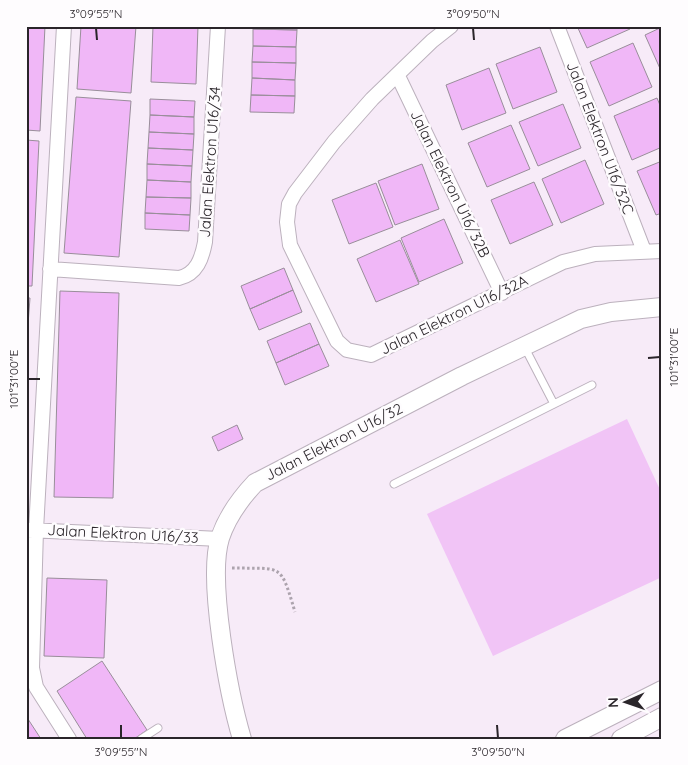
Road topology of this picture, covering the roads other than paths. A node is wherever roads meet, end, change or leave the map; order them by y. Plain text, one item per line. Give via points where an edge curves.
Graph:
1 (64, 26) edge
2 (218, 26) edge
3 (451, 26) edge
4 (557, 26) edge
5 (398, 76) junction
6 (644, 251) junction
7 (662, 251) edge
8 (50, 269) junction
9 (502, 293) junction
10 (662, 307) edge
11 (524, 346) junction
12 (592, 386) dead end
13 (554, 404) junction
14 (394, 484) dead end
15 (31, 530) edge
16 (220, 539) junction
17 (662, 690) edge
18 (662, 718) edge
19 (158, 728) dead end
20 (69, 739) edge
21 (140, 739) edge
22 (242, 739) edge
23 (565, 739) edge
24 (621, 739) edge

1 - 8 street
2 - 8 street, Jalan Elektron U16/34 via 205,242 198,265 191,273 179,278
3 - 5 street, Jalan Elektron U16/32A
4 - 6 street, Jalan Elektron U16/32C
5 - 9 street, Jalan Elektron U16/32B
5 - 9 street, Jalan Elektron U16/32A via 334,142 296,193 289,204 290,245 337,341 346,350 359,355 371,355
6 - 7 street, Jalan Elektron U16/32A
6 - 9 street, Jalan Elektron U16/32A via 595,254 563,262
8 - 15 street
10 - 11 street, Jalan Elektron U16/32 via 610,312 581,319
11 - 13 lane
11 - 16 street, Jalan Elektron U16/32 via 255,483 239,501
12 - 13 lane
13 - 14 lane
15 - 16 street, Jalan Elektron U16/33
15 - 20 street via 33,677
16 - 22 street, Jalan Elektron U16/32 via 216,567 221,628
17 - 23 street
18 - 24 street
19 - 21 lane

